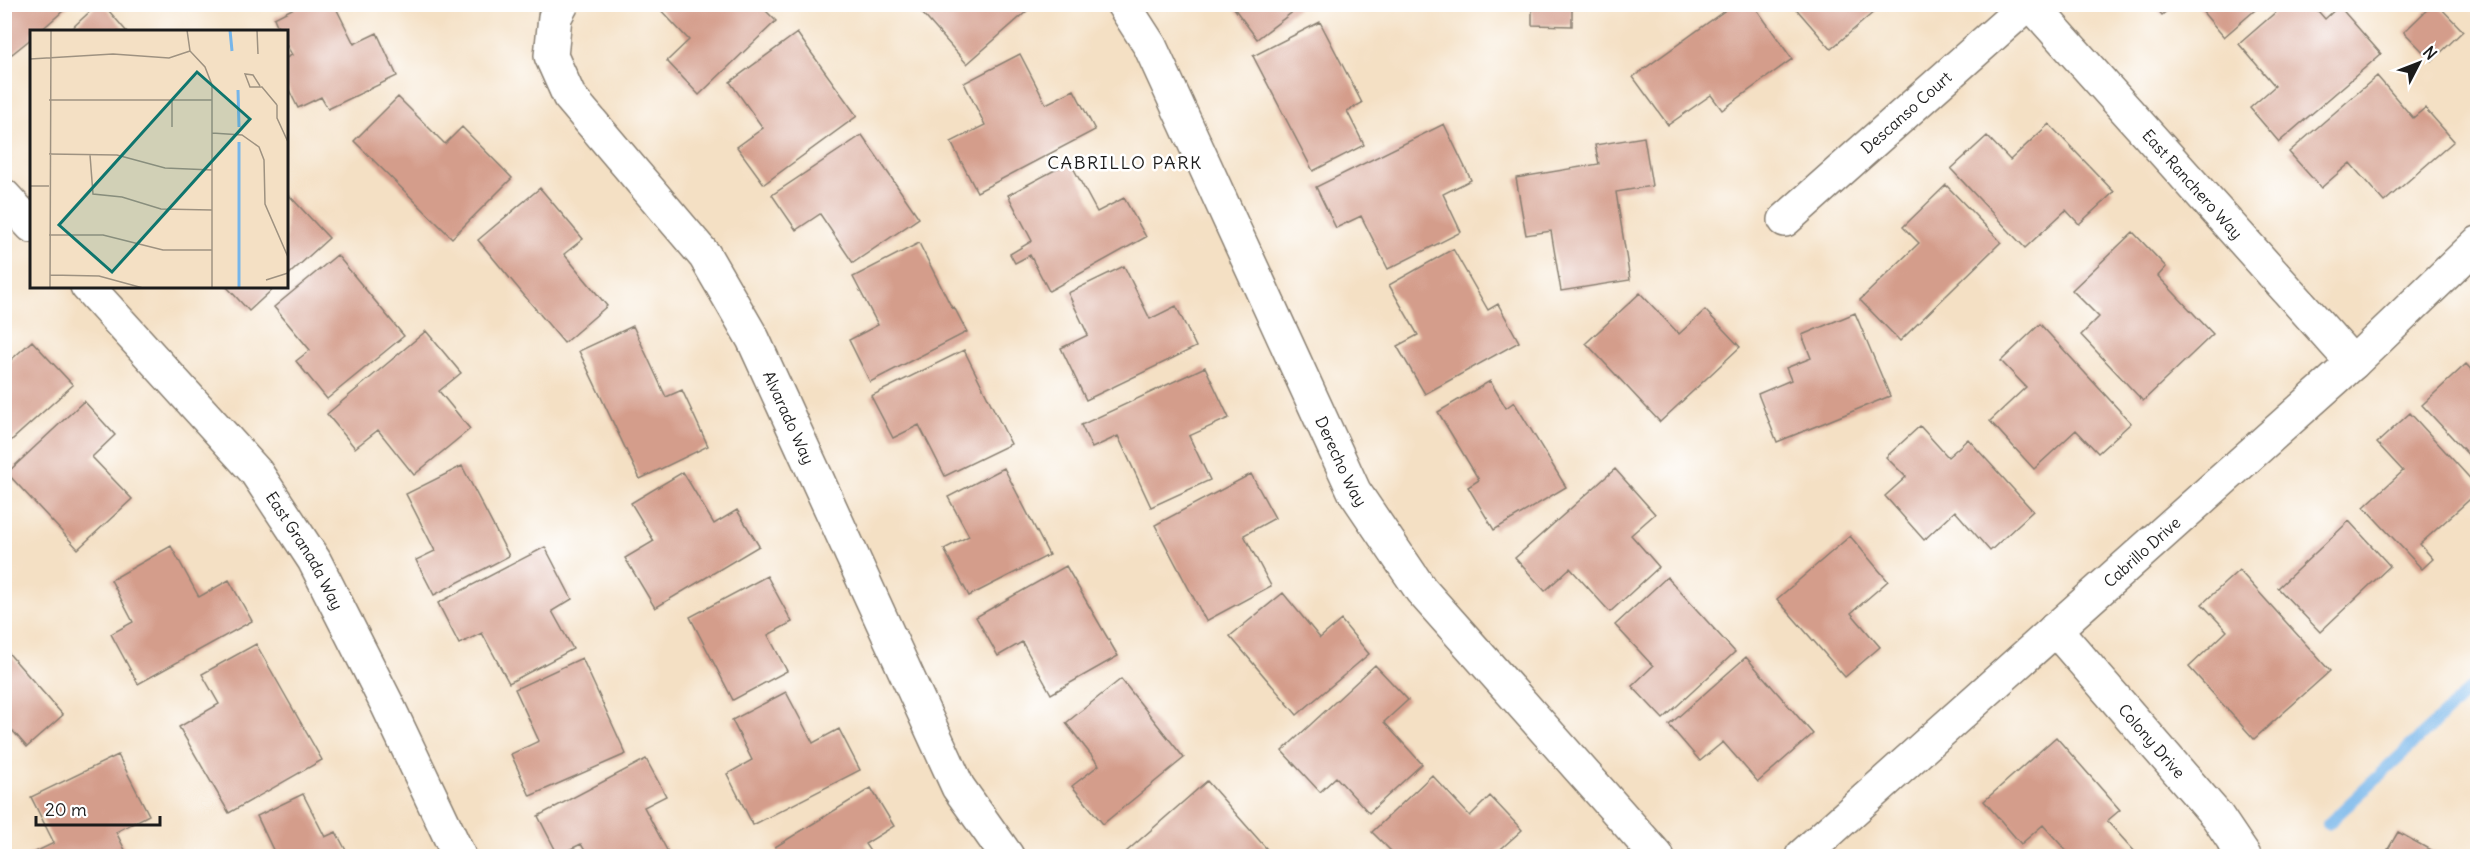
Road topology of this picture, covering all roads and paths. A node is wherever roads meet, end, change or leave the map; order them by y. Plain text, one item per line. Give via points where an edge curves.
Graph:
1 (562, 4) edge
2 (1123, 4) edge
3 (2029, 4) edge
4 (4, 196) edge
5 (1785, 219) dead end
6 (30, 224) edge
7 (2478, 243) edge
8 (89, 288) edge
9 (2353, 363) junction
10 (2055, 629) junction
11 (459, 856) edge
12 (1007, 856) edge
13 (1657, 856) edge
14 (1802, 856) edge
15 (2244, 856) edge

1 - 12 street, Alvarado Way via 555,17 551,56 569,96 705,256 753,339 958,787
2 - 13 street, Derecho Way via 1150,46 1353,491 1421,590
3 - 5 street, Descanso Court
3 - 9 street, East Ranchero Way
4 - 6 street
7 - 9 street, Cabrillo Drive
8 - 11 street, East Granada Way via 256,472 314,560
9 - 10 street, Cabrillo Drive
10 - 14 street, Cabrillo Drive
10 - 15 street, Colony Drive via 2217,816

